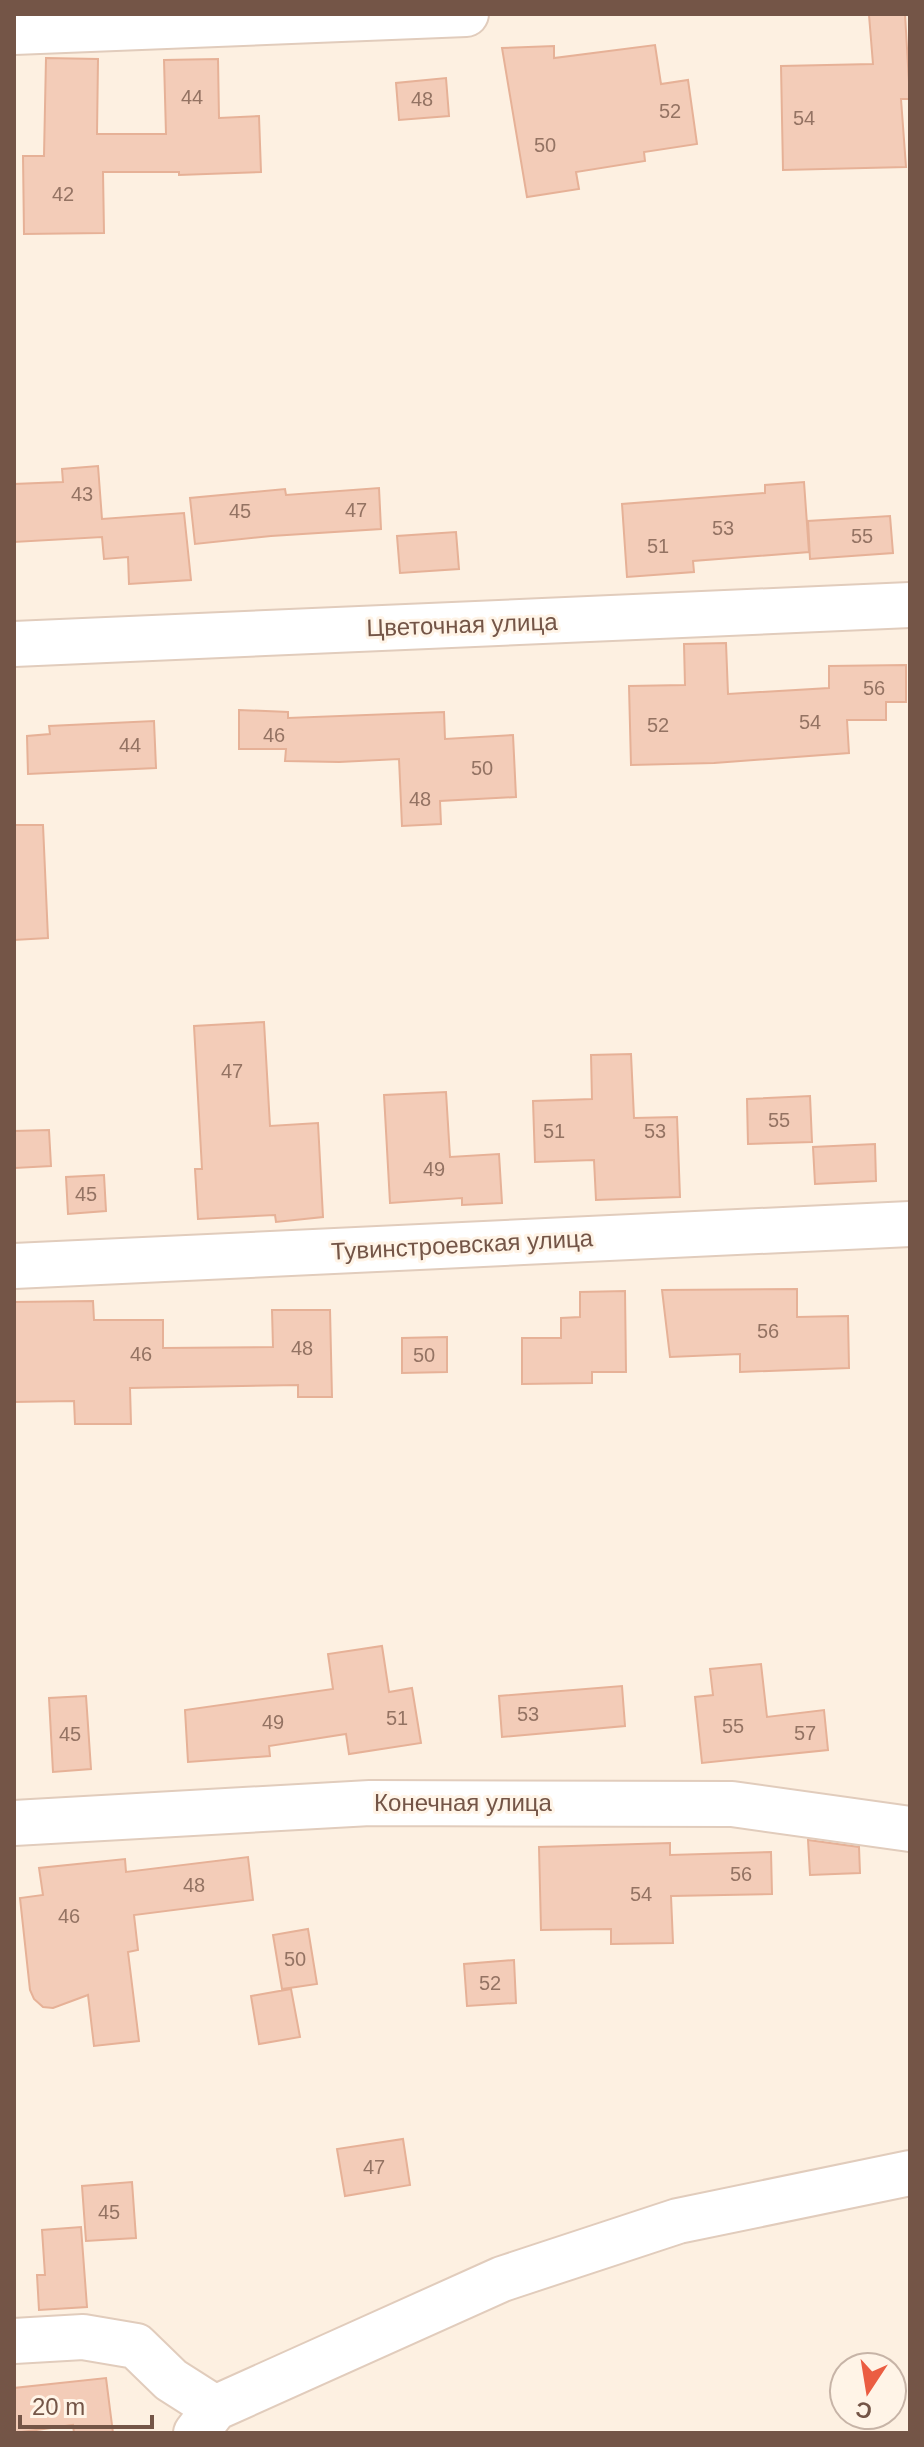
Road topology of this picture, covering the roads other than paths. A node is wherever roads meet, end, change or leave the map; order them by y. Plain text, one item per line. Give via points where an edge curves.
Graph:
1 (466, 14) edge
2 (14, 32) edge
3 (910, 605) edge
4 (14, 644) edge
5 (910, 1224) edge
6 (14, 1266) edge
7 (14, 1823) edge
8 (910, 1829) edge
9 (910, 2173) edge
10 (14, 2341) edge
11 (206, 2420) edge

1 - 2 street
3 - 4 street, Цветочная улица
5 - 6 street, Тувинстроевская улица
7 - 8 street, Конечная улица via 370,1803 732,1804
9 - 11 street via 678,2221 502,2279
10 - 11 street via 83,2337 136,2346

